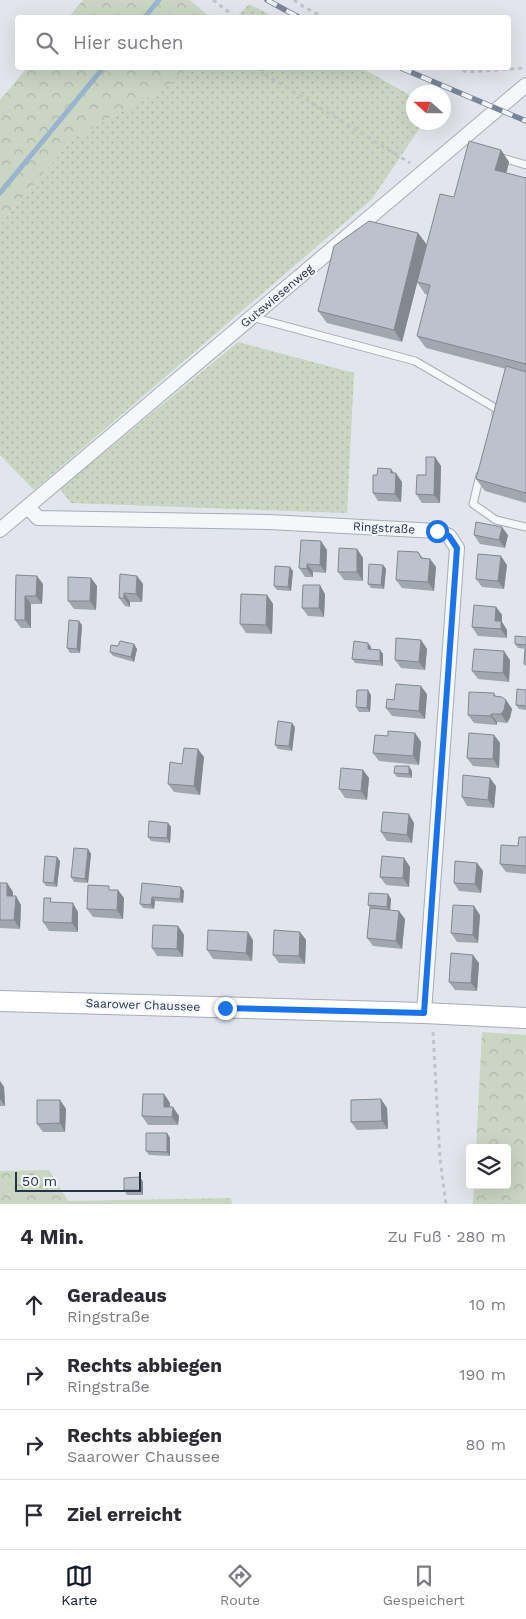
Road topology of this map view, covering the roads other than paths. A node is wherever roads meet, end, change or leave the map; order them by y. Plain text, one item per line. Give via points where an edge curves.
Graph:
1 (526, 85) edge
2 (492, 155) edge
3 (526, 165) edge
4 (252, 317) junction
5 (495, 419) edge
6 (483, 466) edge
7 (28, 507) junction
8 (526, 527) edge
9 (0, 530) edge
10 (0, 1001) edge
11 (428, 1013) junction
12 (526, 1018) edge

1 - 4 street, Gutswiesenweg via 460,146 424,171
2 - 3 lane
4 - 5 lane via 415,361 497,409
4 - 7 street, Gutswiesenweg
6 - 8 lane via 473,504 496,520
7 - 9 street
7 - 11 street, Ringstraße via 38,518 270,522 437,531 449,536 457,548
10 - 11 main road, Saarower Chaussee
11 - 12 main road, Saarower Chaussee

